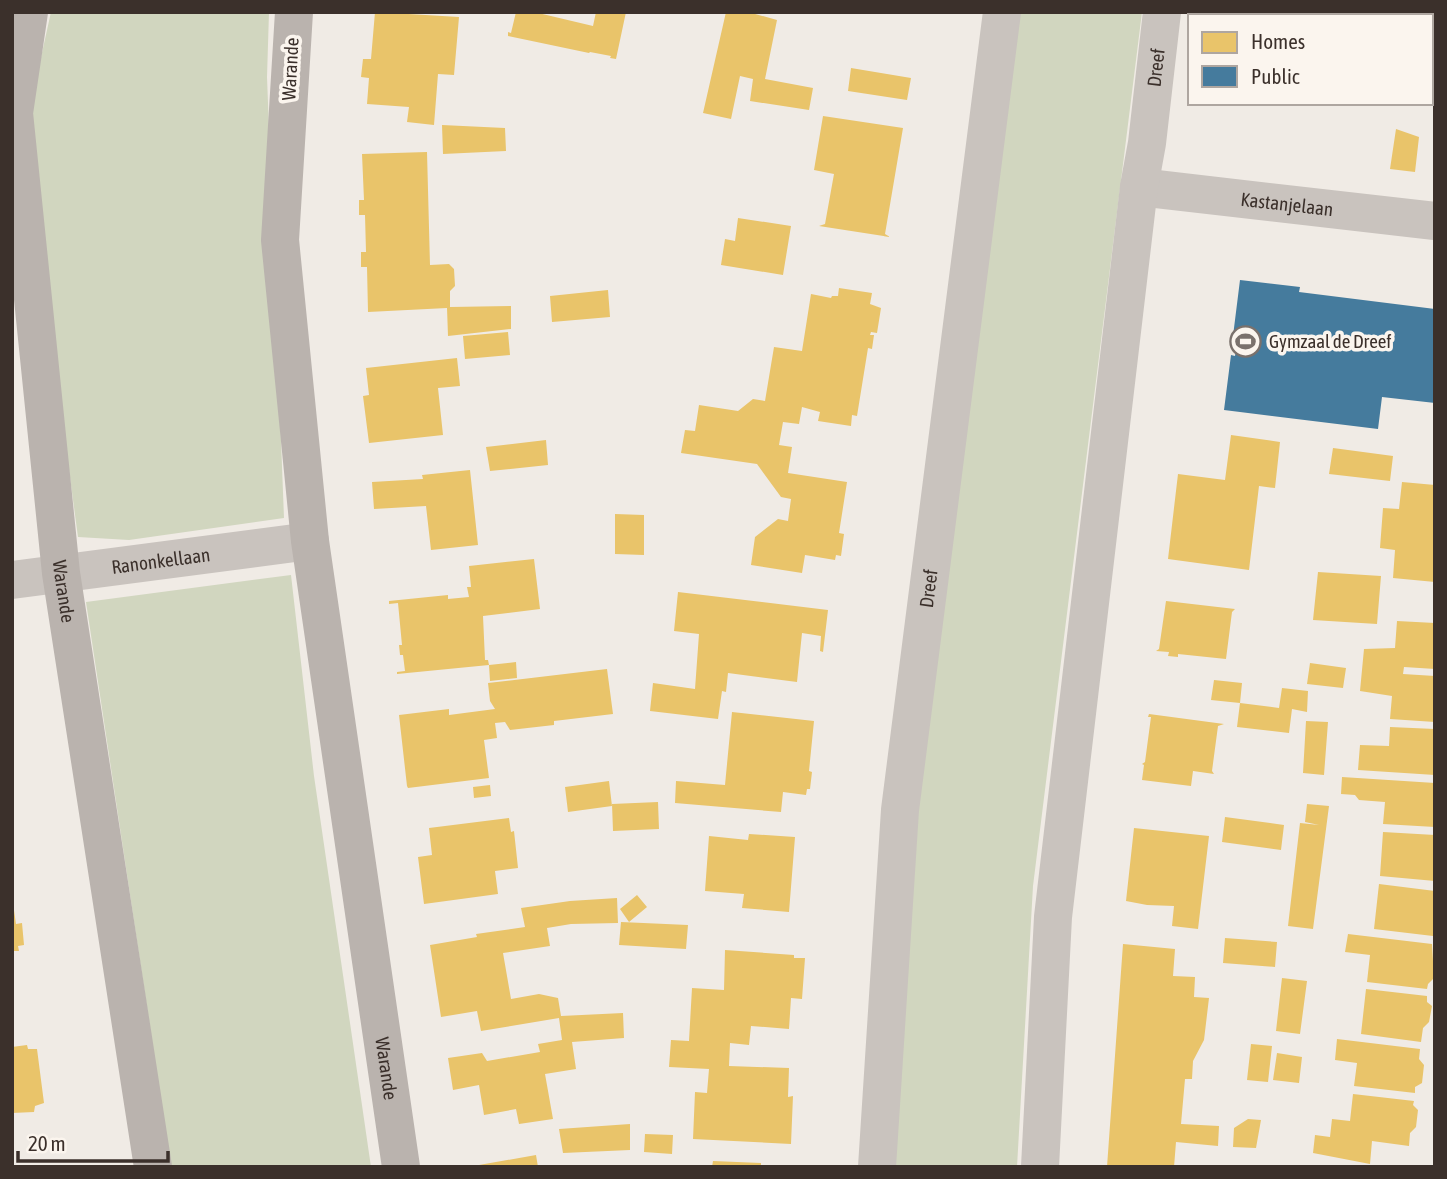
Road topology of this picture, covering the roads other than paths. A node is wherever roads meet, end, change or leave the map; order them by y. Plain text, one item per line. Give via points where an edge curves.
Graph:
1 (29, 12) edge
2 (294, 12) edge
3 (1002, 12) edge
4 (1162, 12) edge
5 (13, 113) edge
6 (1139, 187) junction
7 (1435, 221) edge
8 (310, 541) junction
9 (61, 573) junction
10 (12, 580) edge
11 (153, 1167) edge
12 (401, 1167) edge
13 (877, 1167) edge
14 (1040, 1167) edge

1 - 5 main road, Warande
2 - 8 main road, Warande via 280,240
3 - 13 street, Dreef via 901,810
4 - 6 street, Dreef
5 - 9 main road, Warande
6 - 7 street, Kastanjelaan
6 - 14 street, Dreef via 1054,917
8 - 9 street, Ranonkellaan
8 - 12 main road, Warande
9 - 10 street, Ranonkellaan
9 - 11 main road, Warande

